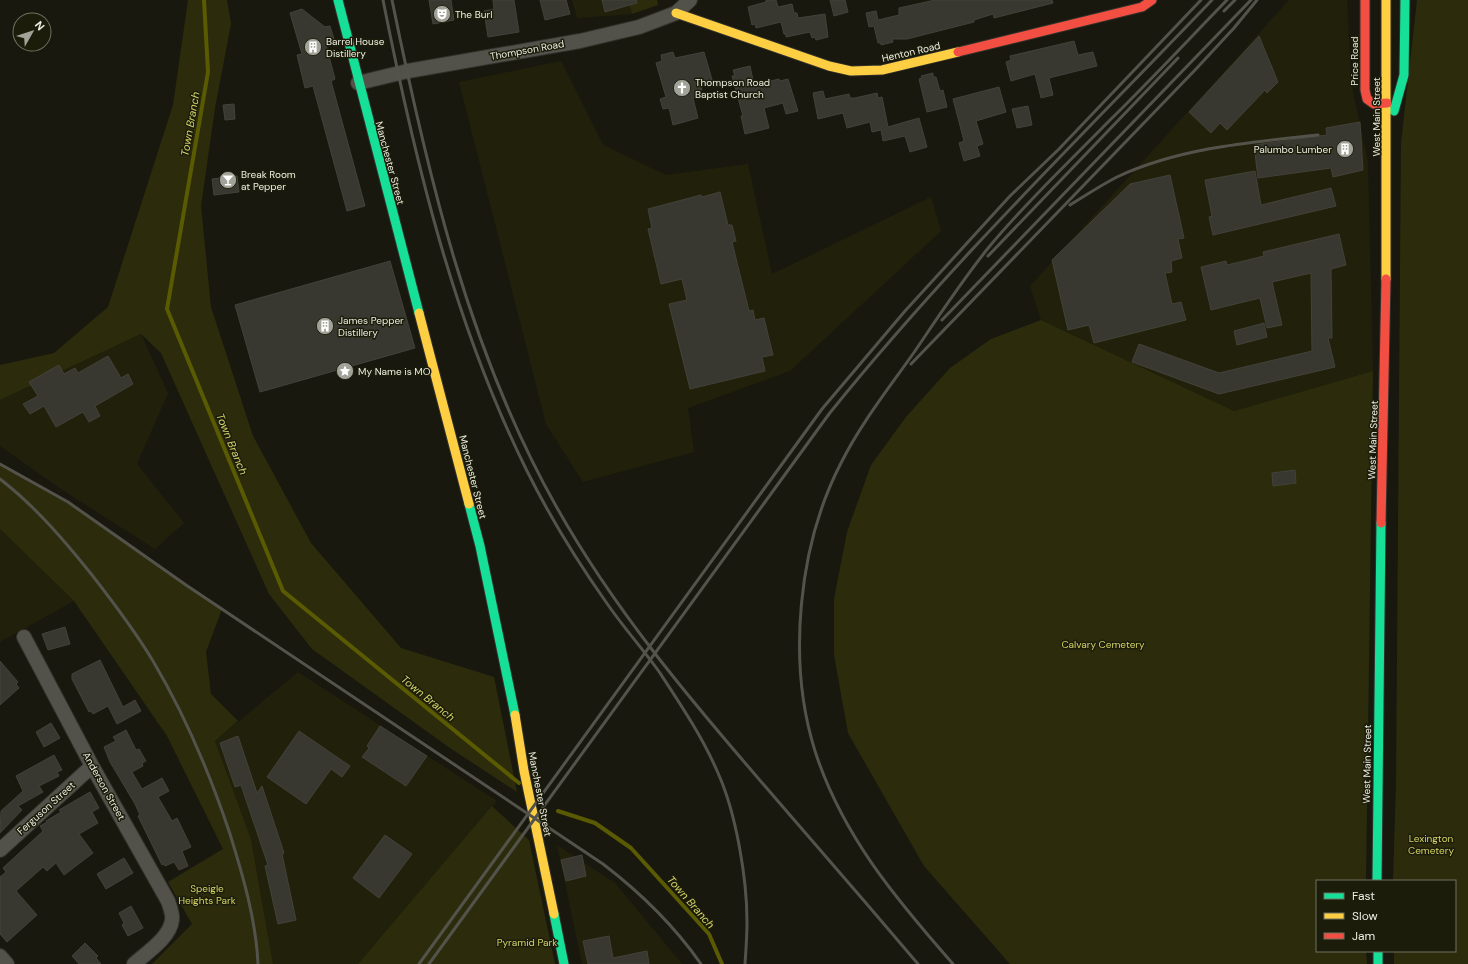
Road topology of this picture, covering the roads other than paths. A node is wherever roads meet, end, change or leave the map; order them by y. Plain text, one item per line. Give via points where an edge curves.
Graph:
1 (338, 0) edge
2 (690, 0) edge
3 (1152, 0) edge
4 (1365, 0) edge
5 (1386, 0) edge
6 (1405, 0) edge
7 (676, 13) junction
8 (358, 83) junction
9 (1387, 103) junction
10 (1387, 148) junction
11 (24, 637) dead end
12 (92, 766) junction
13 (0, 850) edge
14 (1377, 880) edge
15 (1378, 952) edge
16 (0, 956) edge
17 (7, 964) edge
18 (134, 964) edge
19 (564, 964) edge
20 (1378, 964) edge

1 - 8 main road, Manchester Street
2 - 7 street, Thompson Road
3 - 7 main road, Henton Road via 1142,7 905,65 882,70 851,72
4 - 9 main road, Price Road via 1365,90 1367,99 1374,104
5 - 9 main road, West Main Street
6 - 10 main road via 1404,75
7 - 8 street, Thompson Road via 639,27 586,39 408,71
8 - 19 main road, Manchester Street via 480,546 513,700 524,771
9 - 10 main road, West Main Street
10 - 14 main road, West Main Street
11 - 12 street, Anderson Street
12 - 13 street, Ferguson Street
12 - 18 street, Anderson Street via 168,901 172,918 165,935
15 - 20 main road
16 - 17 street

